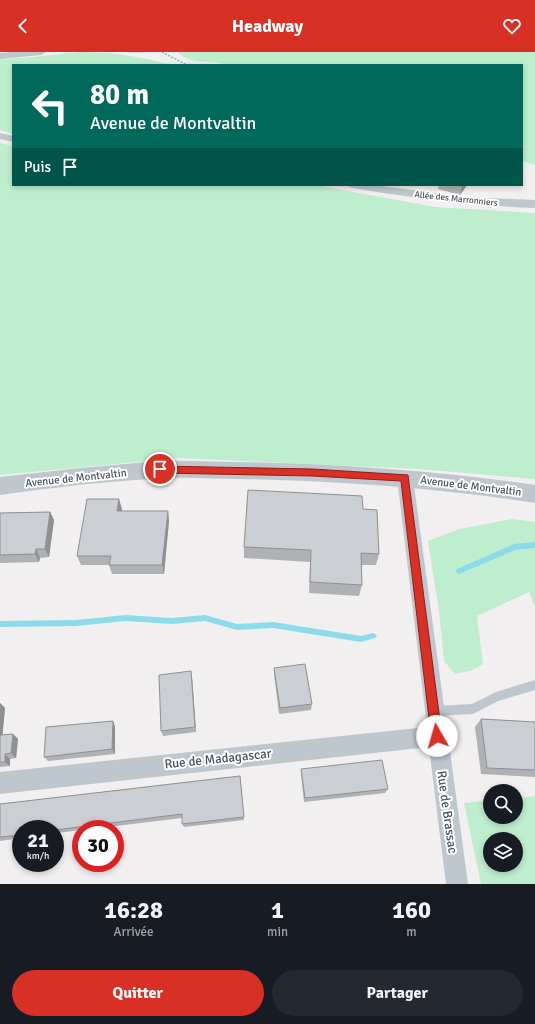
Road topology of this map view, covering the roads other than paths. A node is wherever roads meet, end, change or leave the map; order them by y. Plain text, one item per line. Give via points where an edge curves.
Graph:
1 (41, 52) edge
2 (0, 56) edge
3 (0, 136) edge
4 (12, 139) edge
5 (359, 186) edge
6 (535, 204) edge
7 (405, 478) junction
8 (0, 486) edge
9 (535, 494) edge
10 (535, 685) edge
11 (434, 711) junction
12 (437, 736) junction
13 (0, 783) edge
14 (457, 884) edge

1 - 2 street
3 - 4 street
5 - 6 street, Allée des Marronniers via 448,200
7 - 8 street, Avenue de Montvaltin via 312,472 160,469
7 - 9 street, Avenue de Montvaltin
7 - 11 street, Rue de Brassac
10 - 11 lane via 473,709
11 - 12 street, Rue de Brassac
12 - 13 street, Rue de Madagascar
12 - 14 street, Rue de Brassac

